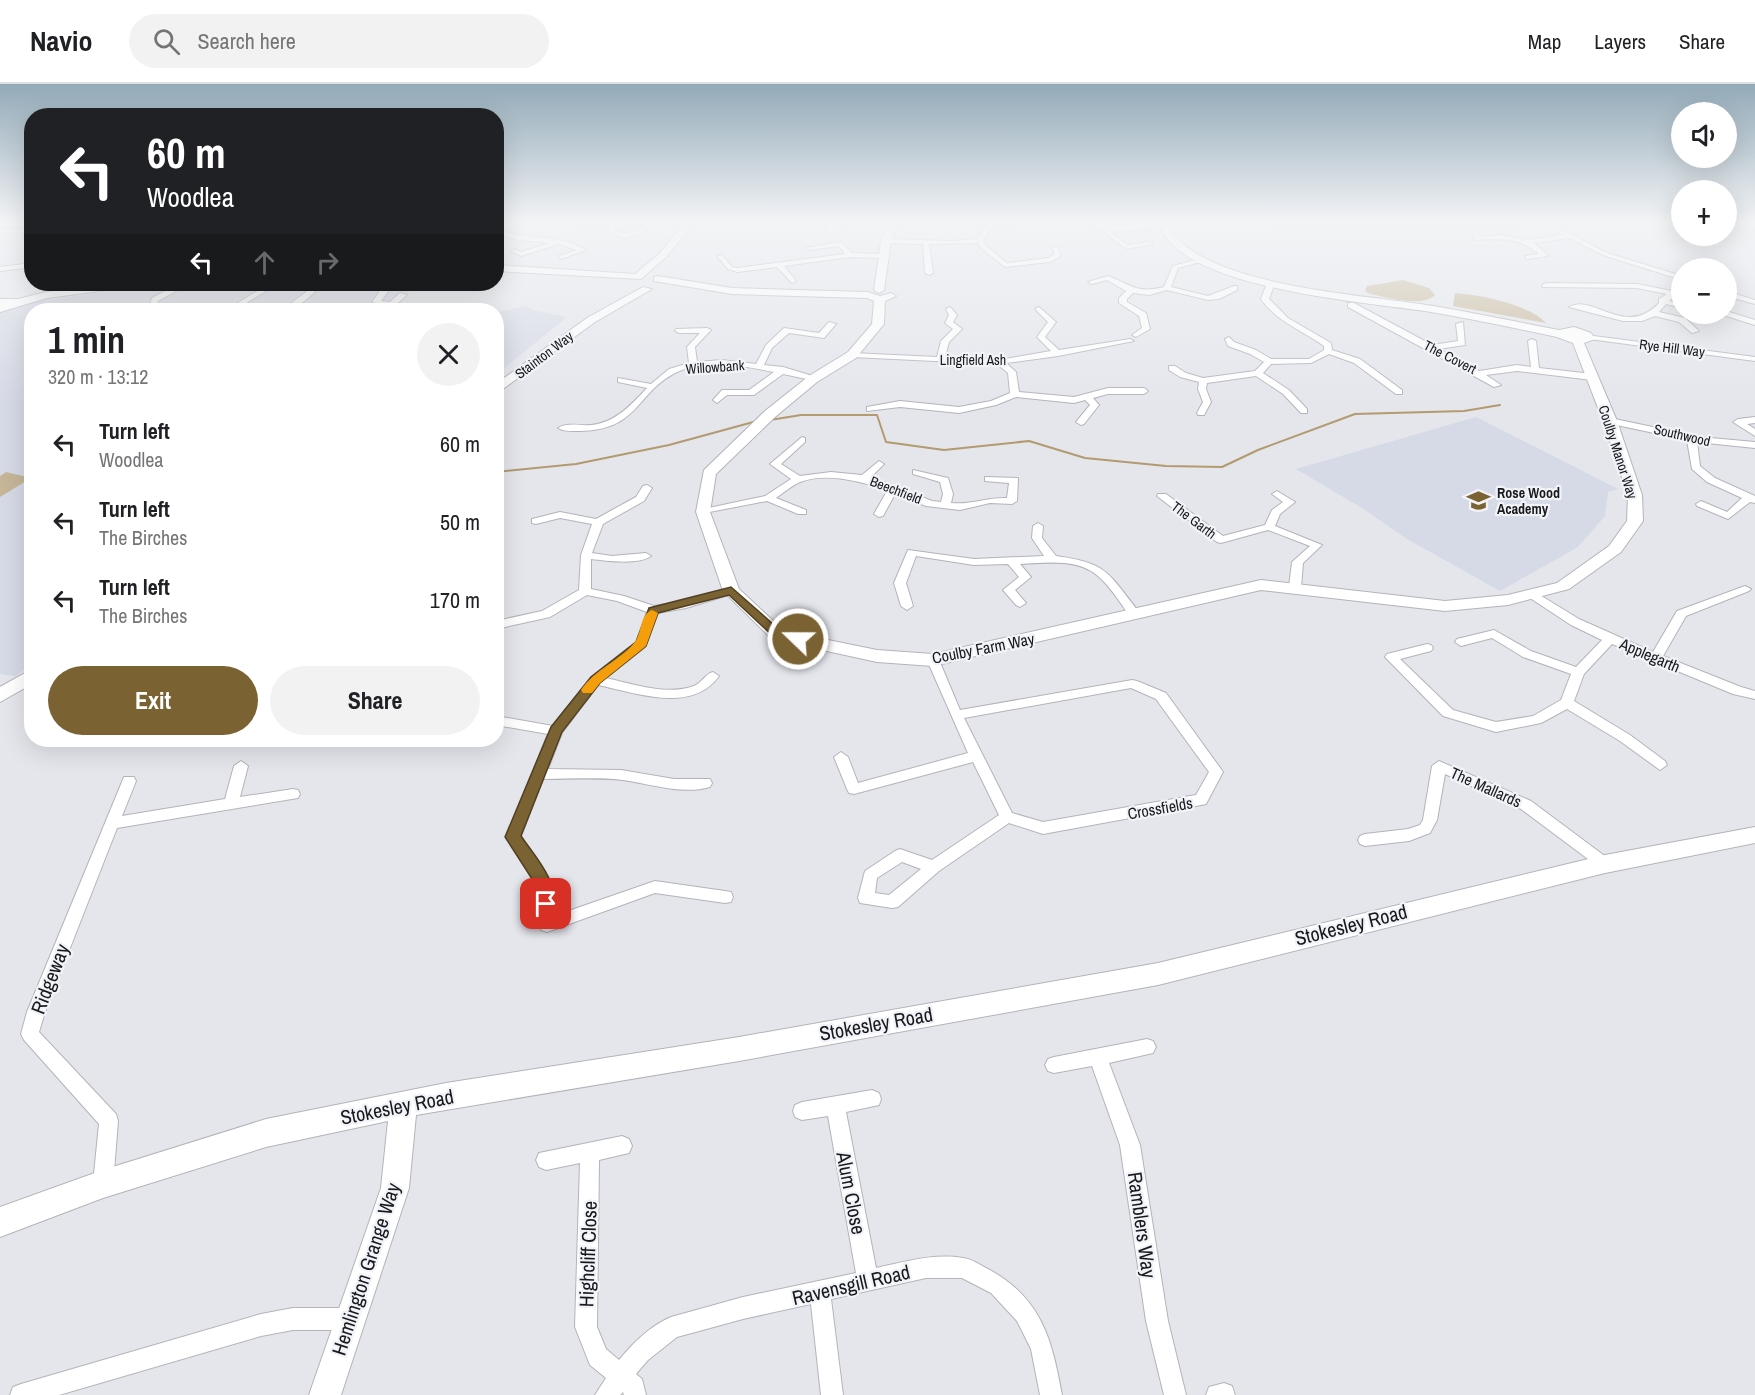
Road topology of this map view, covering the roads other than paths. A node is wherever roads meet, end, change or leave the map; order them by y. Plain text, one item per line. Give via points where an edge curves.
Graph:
1 (581, 283) edge
2 (623, 283) edge
3 (659, 283) edge
4 (678, 283) edge
5 (878, 283) edge
6 (1117, 283) edge
7 (1169, 283) edge
8 (1265, 283) edge
9 (1270, 285) junction
10 (1546, 285) dead end
11 (1167, 288) junction
12 (1234, 288) dead end
13 (618, 289) junction
14 (649, 289) junction
15 (706, 289) junction
16 (66, 291) edge
17 (77, 291) edge
18 (172, 291) dead end
19 (261, 291) edge
20 (312, 291) edge
21 (384, 291) edge
22 (1131, 291) junction
23 (1671, 293) edge
24 (1671, 294) edge
25 (403, 295) dead end
26 (876, 295) junction
27 (1737, 296) edge
28 (1662, 301) junction
29 (10, 302) edge
30 (1755, 302) edge
31 (153, 303) edge
32 (242, 303) edge
33 (295, 303) edge
34 (378, 303) edge
35 (394, 303) edge
36 (1671, 303) edge
37 (1351, 305) dead end
38 (1574, 308) dead end
39 (0, 309) edge
40 (950, 309) dead end
41 (1039, 309) dead end
42 (1654, 313) junction
43 (1737, 317) edge
44 (591, 320) junction
45 (1755, 323) edge
46 (832, 324) dead end
47 (1460, 324) dead end
48 (679, 331) dead end
49 (1695, 331) dead end
50 (1229, 339) dead end
51 (1583, 339) junction
52 (1532, 341) dead end
53 (1431, 348) junction
54 (1328, 351) junction
55 (1058, 354) junction
56 (852, 356) junction
57 (1755, 359) edge
58 (940, 360) junction
59 (999, 362) junction
60 (1269, 362) junction
61 (760, 365) junction
62 (693, 366) junction
63 (1172, 368) dead end
64 (1535, 369) junction
65 (783, 370) junction
66 (1258, 373) junction
67 (1478, 374) junction
68 (1592, 377) junction
69 (813, 379) junction
70 (621, 380) dead end
71 (1203, 381) junction
72 (504, 384) edge
73 (1497, 385) dead end
74 (653, 387) junction
75 (1144, 391) dead end
76 (1399, 392) dead end
77 (1015, 394) junction
78 (1087, 396) junction
79 (717, 400) dead end
80 (870, 409) dead end
81 (1304, 411) dead end
82 (1201, 413) dead end
83 (1755, 420) edge
84 (1610, 421) junction
85 (1082, 422) dead end
86 (563, 428) dead end
87 (1755, 433) edge
88 (1692, 439) junction
89 (802, 440) dead end
90 (1755, 445) edge
91 (879, 464) dead end
92 (916, 472) dead end
93 (864, 478) junction
94 (989, 478) dead end
95 (798, 479) junction
96 (646, 488) dead end
97 (893, 489) junction
98 (1276, 494) dead end
99 (1162, 496) dead end
100 (768, 498) junction
101 (1752, 498) edge
102 (1701, 504) dead end
103 (946, 506) junction
104 (703, 512) junction
105 (802, 512) dead end
106 (879, 514) dead end
107 (536, 521) dead end
108 (598, 522) junction
109 (1038, 526) dead end
110 (1269, 527) junction
111 (586, 555) junction
112 (646, 556) dead end
113 (1052, 559) junction
114 (1010, 560) junction
115 (1296, 587) junction
116 (1745, 589) dead end
117 (585, 591) junction
118 (731, 591) junction
119 (1531, 594) junction
120 (1020, 603) dead end
121 (907, 606) dead end
122 (653, 610) junction
123 (1135, 615) junction
124 (504, 623) edge
125 (1610, 639) junction
126 (1461, 642) dead end
127 (1427, 648) dead end
128 (1656, 658) junction
129 (933, 660) junction
130 (1578, 672) junction
131 (713, 676) dead end
132 (24, 680) edge
133 (595, 680) junction
134 (0, 696) edge
135 (1755, 696) edge
136 (1567, 703) junction
137 (956, 715) junction
138 (504, 721) edge
139 (556, 731) junction
140 (976, 756) junction
141 (841, 757) dead end
142 (1660, 765) dead end
143 (241, 766) dead end
144 (538, 774) junction
145 (129, 781) dead end
146 (705, 783) dead end
147 (293, 794) dead end
148 (231, 804) junction
149 (1007, 816) junction
150 (112, 823) junction
151 (1755, 835) edge
152 (1365, 840) dead end
153 (1605, 864) junction
154 (934, 867) dead end
155 (725, 897) dead end
156 (1147, 1047) dead end
157 (1098, 1058) junction
158 (1054, 1065) dead end
159 (872, 1099) dead end
160 (403, 1105) junction
161 (835, 1105) junction
162 (802, 1111) dead end
163 (622, 1146) dead end
164 (590, 1152) junction
165 (546, 1160) dead end
166 (103, 1184) junction
167 (0, 1222) edge
168 (868, 1281) junction
169 (820, 1293) junction
170 (351, 1319) junction
171 (620, 1376) junction
172 (21, 1395) edge
173 (325, 1395) edge
174 (606, 1395) edge
175 (635, 1395) edge
176 (832, 1395) edge
177 (1051, 1395) edge
178 (1175, 1395) edge

1 - 13 street
2 - 13 street, Stainton Way
3 - 14 street
4 - 15 street
5 - 26 street
6 - 22 street
7 - 11 street
8 - 9 street
9 - 51 street via 1433,309
9 - 54 street via 1265,299 1272,310 1316,336 1328,345
10 - 23 street via 1637,286
11 - 12 street via 1200,299
11 - 22 street via 1149,293
13 - 14 street
13 - 44 street, Stainton Way
14 - 15 street
14 - 44 street, Stainton Way
15 - 26 street
16 - 29 street
17 - 29 street
18 - 31 street
19 - 32 street
20 - 33 street
21 - 34 street
22 - 55 street, Lingfield Ash via 1123,303 1143,315 1146,329 1133,338
24 - 28 street
25 - 35 street
26 - 56 street via 878,324
27 - 30 street
28 - 36 street
28 - 42 street
29 - 39 street
37 - 53 street, The Covert
38 - 42 street via 1619,319 1638,319
40 - 58 street via 953,315 949,322 958,329 945,341
41 - 55 street via 1052,322 1041,337
42 - 49 street via 1682,320
43 - 45 street
44 - 72 street, Stainton Way
46 - 61 street via 821,336 787,330 769,347
47 - 53 street via 1462,343
48 - 62 street via 707,330 692,347
50 - 60 street via 1231,344
51 - 57 street, Rye Hill Way
51 - 68 street, Coulby Manor Way
52 - 64 street
53 - 67 street, The Covert
54 - 60 street via 1311,361
54 - 76 street via 1357,361
55 - 59 street, Lingfield Ash
56 - 58 street, Lingfield Ash
56 - 69 street
58 - 59 street, Lingfield Ash
59 - 77 street via 1012,372
60 - 66 street
61 - 62 street, Willowbank
61 - 65 street, Willowbank
62 - 74 street, Willowbank via 673,370
63 - 71 street
64 - 67 street, The Covert
64 - 68 street, The Covert
65 - 69 street, Willowbank
65 - 79 street via 751,393 725,392
66 - 71 street
66 - 81 street via 1286,392
67 - 73 street
68 - 84 street, Coulby Manor Way
69 - 104 street, Coulby Farm Way via 709,473
70 - 74 street
71 - 82 street via 1207,402
74 - 86 street, Willowbank via 614,422 592,428
75 - 78 street via 1108,391
77 - 78 street via 1065,399
77 - 80 street via 959,410 900,404
78 - 85 street via 1095,405
83 - 87 street via 1738,422
84 - 88 street, Southwood
84 - 119 street, Coulby Manor Way via 1635,495 1635,521 1615,549 1563,586
88 - 90 street, Southwood
88 - 101 street via 1695,467 1711,480
89 - 95 street via 775,464
91 - 93 street
92 - 103 street via 944,480
93 - 95 street, Beechfield via 831,475
93 - 97 street, Beechfield
94 - 103 street, Beechfield via 1014,480 1012,501
95 - 100 street, Beechfield
96 - 108 street via 640,499
97 - 103 street, Beechfield
97 - 106 street
98 - 110 street via 1290,502 1276,512
99 - 110 street, The Garth via 1221,540
100 - 104 street, Beechfield
100 - 105 street
101 - 102 street via 1728,516
104 - 118 street, Coulby Farm Way
107 - 108 street via 561,515
108 - 111 street
109 - 113 street via 1037,538
110 - 115 street via 1317,545 1298,562
111 - 112 street
111 - 117 street
113 - 114 street
113 - 123 street via 1083,563 1102,573
114 - 120 street via 1025,577 1009,590
114 - 121 street via 974,562 912,552 900,583
115 - 119 street, Coulby Manor Way via 1445,606
115 - 123 street, Coulby Farm Way via 1261,585
116 - 128 street via 1681,614
117 - 122 street
117 - 124 street via 546,614
118 - 122 street
118 - 129 street, Coulby Farm Way via 778,634 877,656
119 - 125 street
122 - 133 street via 641,644
123 - 129 street, Coulby Farm Way
125 - 128 street, Applegarth
125 - 130 street, Applegarth
126 - 130 street via 1494,634 1527,654
127 - 136 street via 1391,657 1448,712 1496,727 1536,720
128 - 135 street, Applegarth
129 - 137 street
130 - 136 street, Applegarth
131 - 133 street via 700,689 664,695
132 - 134 street
133 - 139 street
136 - 142 street via 1625,738
137 - 140 street
137 - 149 street, Crossfields via 1132,684 1161,696 1216,772 1202,801 1043,828
138 - 139 street
139 - 144 street
140 - 141 street via 854,789
140 - 149 street
143 - 148 street
144 - 146 street via 621,775 674,784
144 - 155 street via 513,837 544,884 548,925 655,887
145 - 150 street, Ridgeway
147 - 148 street
148 - 150 street
149 - 154 street
150 - 166 street, Ridgeway via 30,1034 109,1121
151 - 153 street, Stokesley Road
152 - 153 street, The Mallards via 1409,835 1425,829 1439,766 1526,805
153 - 160 street, Stokesley Road via 1158,974
156 - 157 street
157 - 158 street
157 - 178 street, Ramblers Way via 1130,1145 1157,1321
159 - 161 street
160 - 166 street, Stokesley Road via 266,1133
160 - 170 street, Hemlington Grange Way via 395,1188
161 - 162 street
161 - 168 street, Alum Close
163 - 164 street
164 - 165 street
164 - 171 street, Highcliff Close via 586,1327 598,1357
166 - 167 street, Stokesley Road
168 - 169 street, Ravensgill Road
168 - 177 street, Ravensgill Road via 926,1268 964,1268 998,1286 1025,1313 1042,1347
169 - 171 street, Ravensgill Road via 743,1308 671,1328 640,1352
169 - 176 street
170 - 172 street via 293,1319 261,1324
170 - 173 street, Hemlington Grange Way
171 - 174 street, Ravensgill Road
171 - 175 street, Highcliff Close via 634,1387

